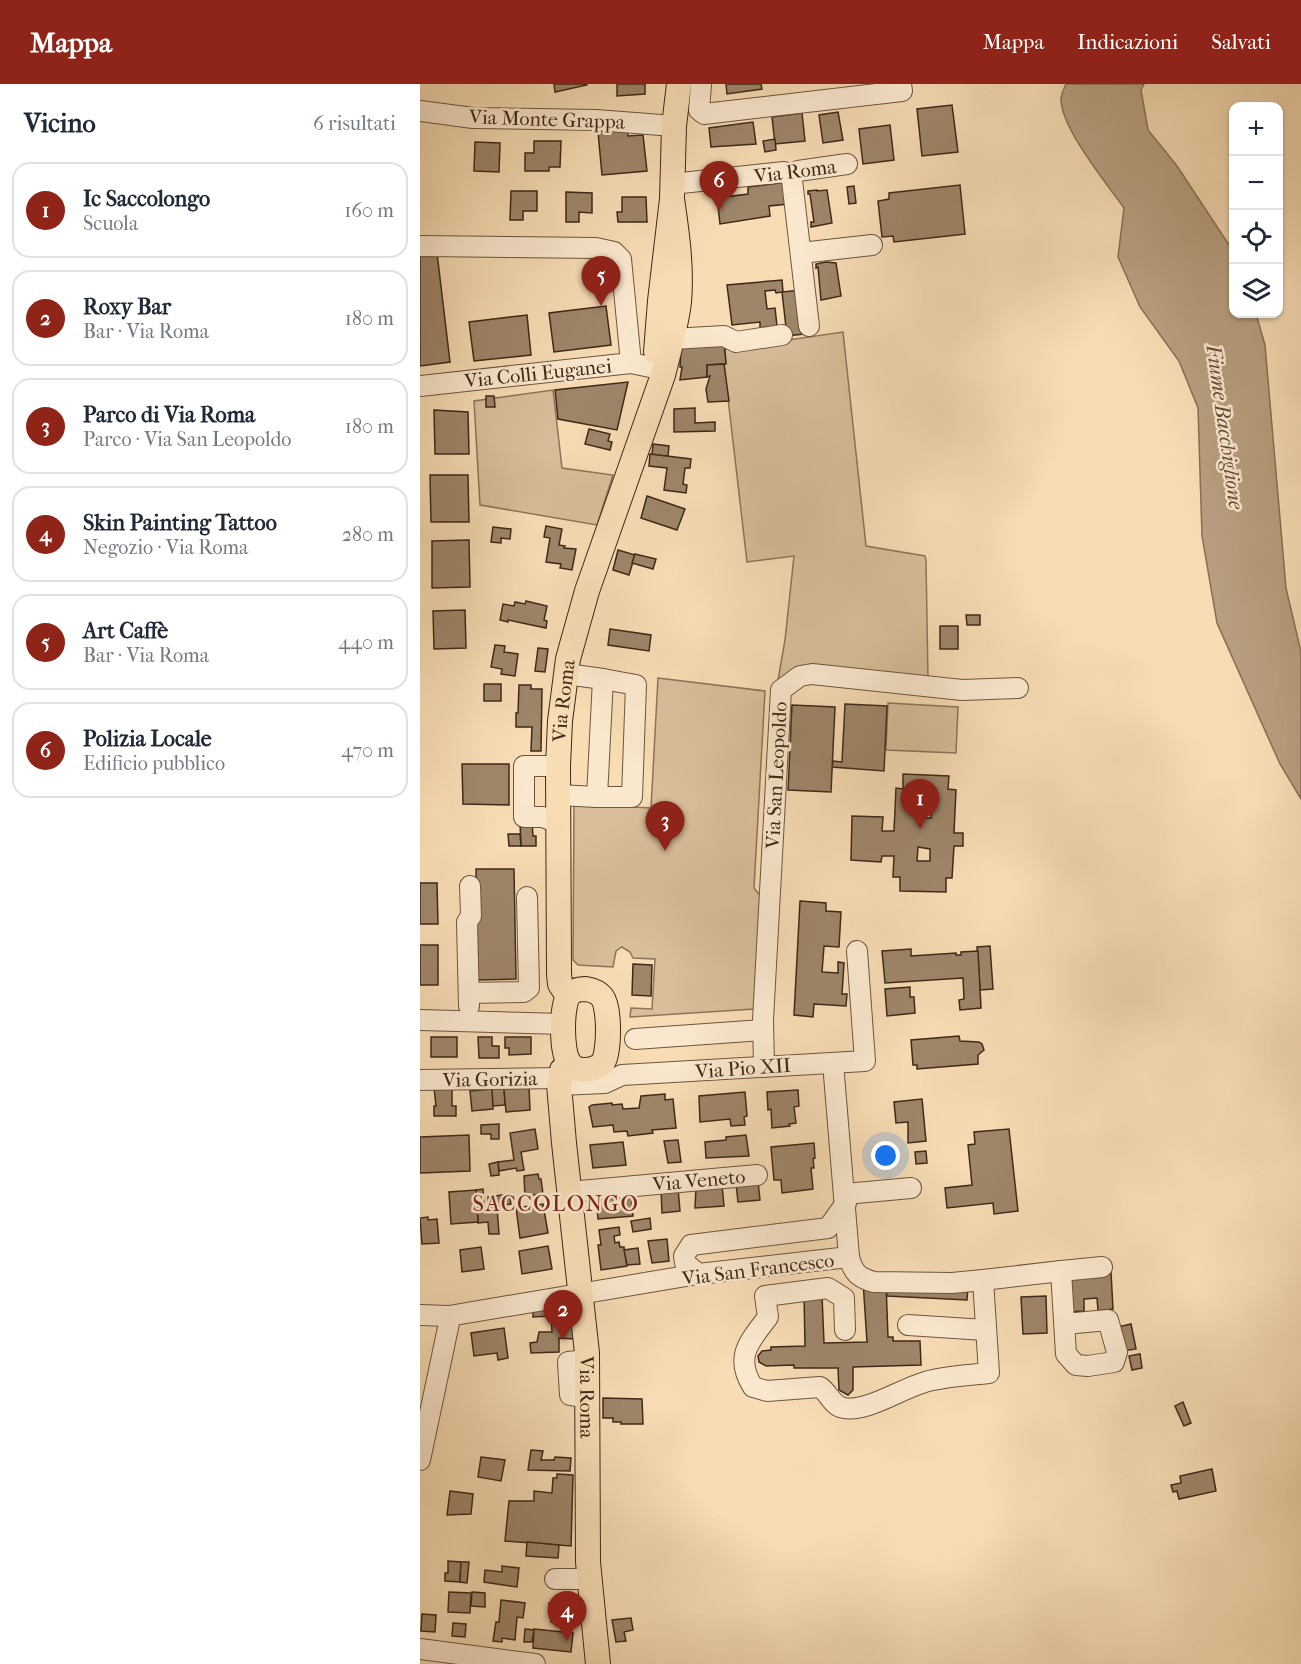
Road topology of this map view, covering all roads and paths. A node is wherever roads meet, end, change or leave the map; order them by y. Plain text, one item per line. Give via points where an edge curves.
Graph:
1 (679, 84) edge
2 (701, 84) edge
3 (901, 84) edge
4 (420, 111) edge
5 (674, 126) junction
6 (847, 164) dead end
7 (790, 175) junction
8 (672, 192) junction
9 (872, 245) dead end
10 (420, 246) edge
11 (801, 253) junction
12 (809, 326) dead end
13 (782, 335) dead end
14 (672, 339) junction
15 (631, 363) junction
16 (655, 368) junction
17 (420, 386) edge
18 (649, 414) junction
19 (566, 674) junction
20 (603, 679) junction
21 (1018, 688) dead end
22 (558, 765) junction
23 (558, 795) junction
24 (597, 797) junction
25 (558, 823) junction
26 (470, 886) dead end
27 (527, 897) dead end
28 (527, 936) junction
29 (559, 936) junction
30 (857, 951) dead end
31 (469, 993) junction
32 (568, 996) junction
33 (420, 1020) edge
34 (470, 1022) junction
35 (559, 1024) junction
36 (763, 1025) junction
37 (635, 1039) dead end
38 (832, 1063) junction
39 (764, 1067) junction
40 (612, 1069) junction
41 (563, 1076) junction
42 (420, 1080) edge
43 (757, 1175) dead end
44 (911, 1188) dead end
45 (569, 1192) junction
46 (845, 1198) junction
47 (828, 1228) junction
48 (849, 1250) junction
49 (762, 1266) junction
50 (1102, 1267) dead end
51 (1061, 1271) junction
52 (698, 1274) junction
53 (983, 1280) junction
54 (581, 1293) junction
55 (765, 1296) junction
56 (420, 1315) edge
57 (449, 1316) junction
58 (1065, 1323) dead end
59 (908, 1324) dead end
60 (845, 1330) dead end
61 (985, 1330) junction
62 (426, 1450) edge
63 (555, 1579) dead end
64 (589, 1579) junction
65 (420, 1649) edge
66 (535, 1664) edge
67 (598, 1664) edge

1 - 5 main road, Via Roma
2 - 3 street via 699,110 704,114 902,91
4 - 5 street, Via Monte Grappa via 473,118
5 - 8 main road, Via Roma
6 - 7 street, Via Roma
7 - 8 street, Via Roma via 784,172
7 - 11 street
8 - 14 main road, Via Roma via 680,283
8 - 16 main road, Via Roma
9 - 11 street
10 - 15 street via 614,252 621,259
11 - 12 street
13 - 14 street via 736,342 724,336
14 - 18 main road, Via Roma
15 - 16 street, Via Colli Euganei
15 - 17 street, Via Colli Euganei
16 - 18 main road, Via Roma
18 - 19 main road, Via Roma via 586,591
19 - 20 street
19 - 22 main road, Via Roma
20 - 24 street
20 - 24 street via 636,685 632,797
21 - 36 street, Via San Leopoldo via 962,690 812,674 800,676 781,690
22 - 23 main road, Via Roma
22 - 25 street via 524,766 524,817 543,817
23 - 24 street
23 - 25 main road, Via Roma
25 - 29 main road, Via Roma
26 - 31 street
27 - 28 street
28 - 29 street
28 - 31 street via 529,988 524,992
29 - 32 main road, Via Roma via 560,984
30 - 38 street, Via Pio XII via 865,1061
31 - 34 street
32 - 35 main road, Via Roma
32 - 40 main road via 586,989 603,998 607,1011 606,1056
33 - 34 street
34 - 35 street
35 - 41 main road, Via Roma via 564,1048
36 - 37 street
36 - 39 street, Via San Leopoldo
38 - 39 street, Via Pio XII
38 - 46 street, Via San Francesco
39 - 40 street, Via Pio XII
40 - 41 main road via 575,1068
41 - 42 street, Via Gorizia
41 - 45 main road, Via Roma
43 - 45 street, Via Veneto
44 - 46 street
45 - 54 main road, Via Roma
46 - 47 street
46 - 48 street, Via San Francesco
47 - 48 street via 842,1236
47 - 52 street via 691,1245 684,1256 685,1263
48 - 49 street, Via San Francesco
48 - 53 street via 852,1269 862,1279 874,1282
49 - 52 street, Via San Francesco
49 - 55 street
50 - 51 street
51 - 53 street
51 - 58 street
52 - 54 street, Via San Francesco
53 - 61 street
54 - 57 street, Via San Francesco
54 - 64 main road, Via Roma via 587,1360
55 - 60 street via 828,1288 844,1298
55 - 61 street via 768,1317 744,1353 746,1375 753,1387 767,1391 820,1387 844,1408 866,1406 931,1380 989,1373
56 - 57 street, Via San Francesco
57 - 62 street
59 - 61 street
63 - 64 street
64 - 67 main road, Via Roma
65 - 66 street

